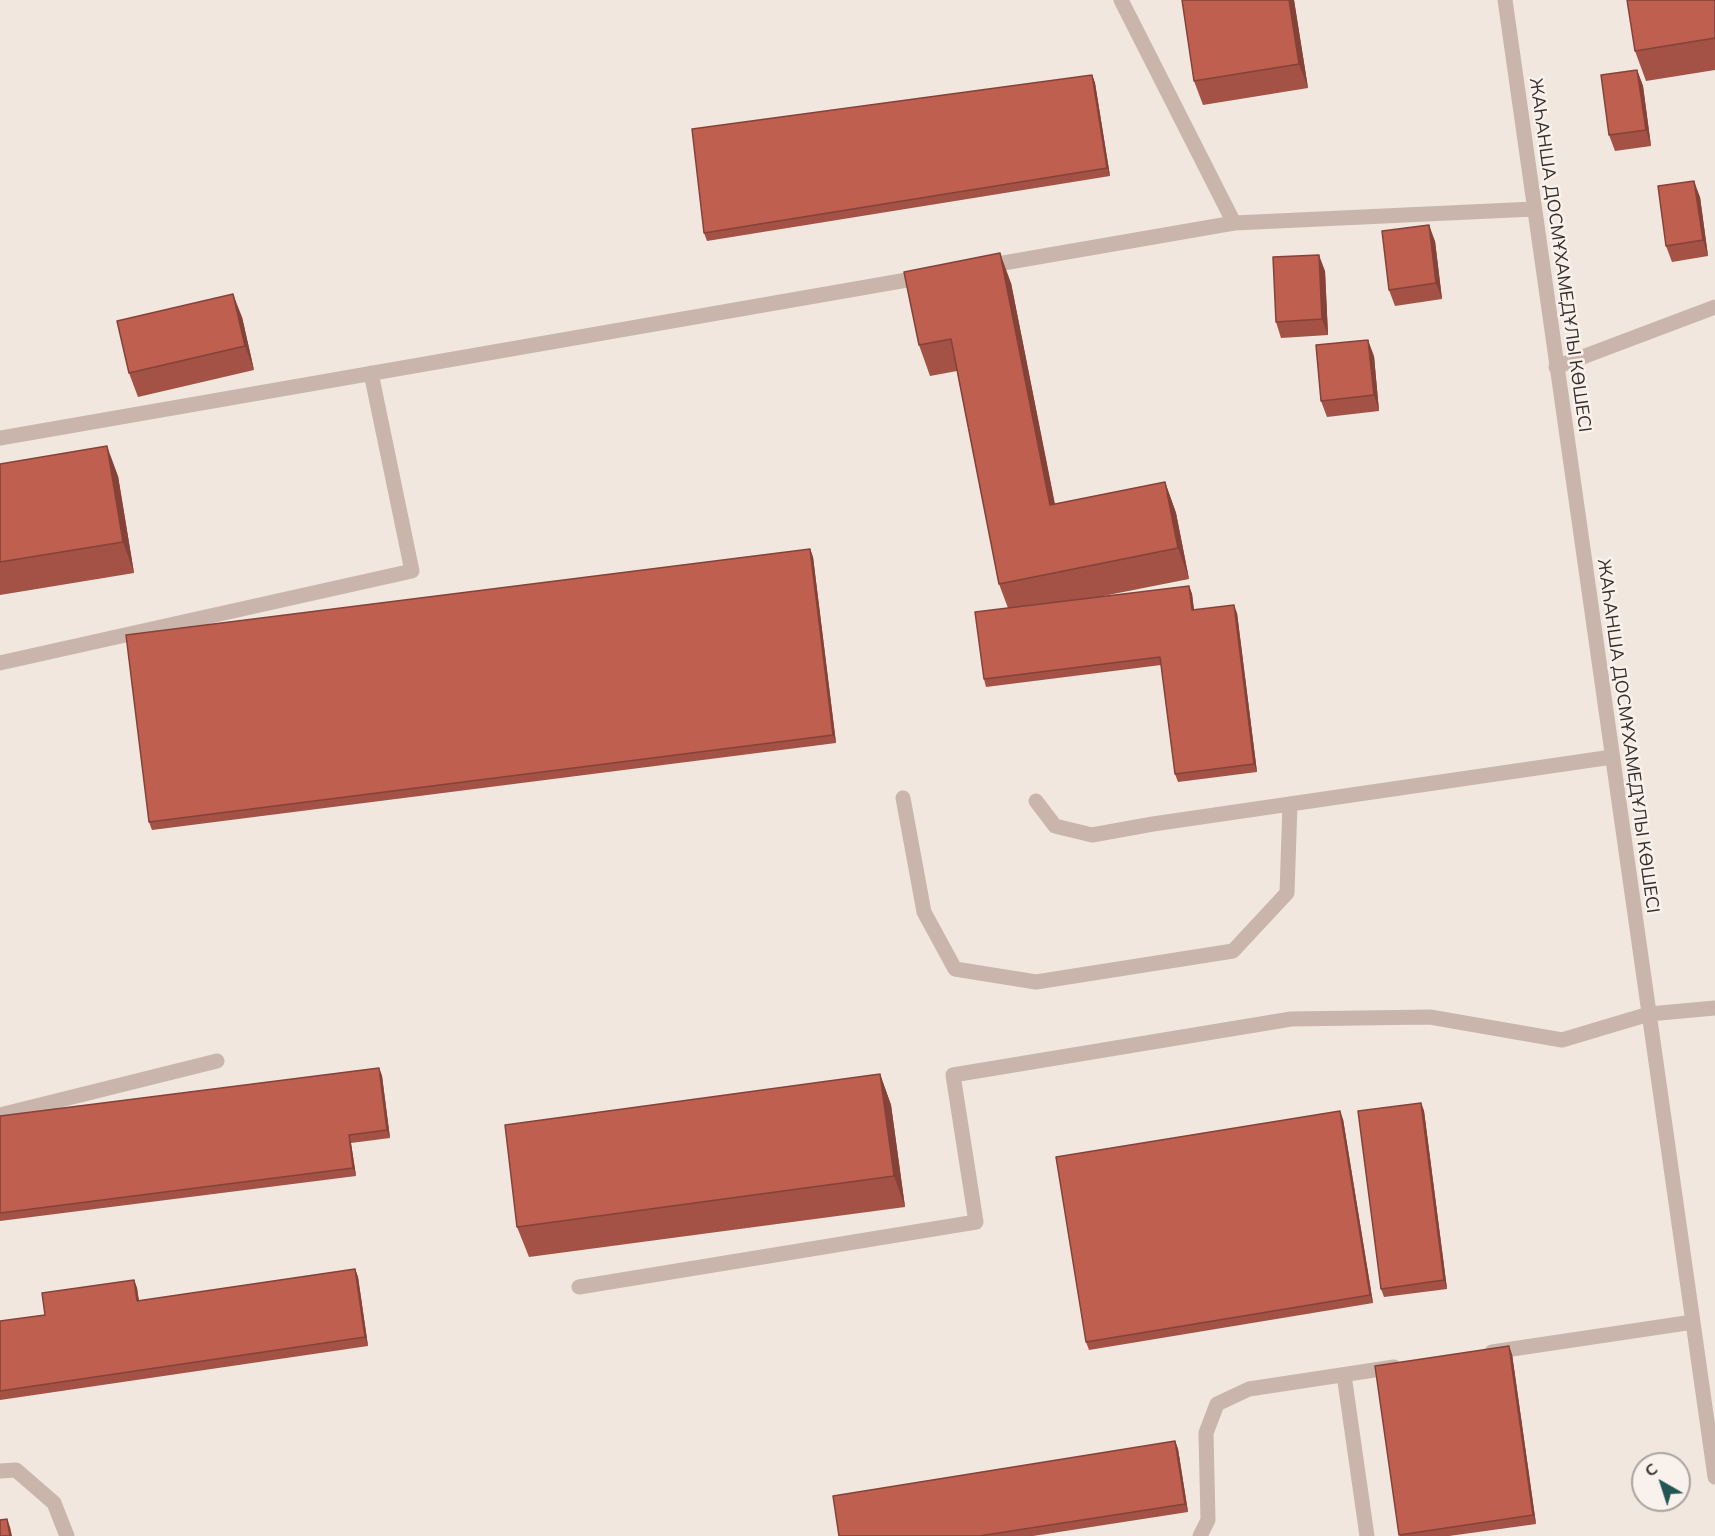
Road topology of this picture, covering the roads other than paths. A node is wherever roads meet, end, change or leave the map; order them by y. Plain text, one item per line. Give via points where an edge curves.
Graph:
1 (1121, 0) edge
2 (1505, 0) edge
3 (1534, 209) junction
4 (1234, 223) junction
5 (966, 269) edge
6 (943, 274) edge
7 (1715, 307) edge
8 (1556, 367) junction
9 (371, 374) junction
10 (0, 438) edge
11 (0, 663) edge
12 (1612, 758) junction
13 (903, 798) dead end
14 (1036, 801) dead end
15 (1290, 804) junction
16 (1715, 1008) edge
17 (1649, 1014) junction
18 (217, 1061) dead end
19 (0, 1115) edge
20 (579, 1287) dead end
21 (1693, 1322) junction
22 (1472, 1355) edge
23 (1414, 1364) edge
24 (1344, 1375) junction
25 (0, 1471) edge
26 (1715, 1477) edge
27 (67, 1536) edge
28 (1200, 1536) edge
29 (1367, 1536) edge

1 - 4 street
2 - 3 street, ЖАҺАНША ДОСМҰХАМЕДҰЛЫ КӨШЕСІ
3 - 4 street
3 - 8 street, ЖАҺАНША ДОСМҰХАМЕДҰЛЫ КӨШЕСІ
4 - 5 street
6 - 9 street
7 - 8 street
8 - 12 street, ЖАҺАНША ДОСМҰХАМЕДҰЛЫ КӨШЕСІ
9 - 10 street
9 - 11 street via 411,571
12 - 15 street
12 - 17 street, ЖАҺАНША ДОСМҰХАМЕДҰЛЫ КӨШЕСІ
13 - 15 street via 924,912 955,969 1036,982 1233,951 1287,893
14 - 15 street via 1055,825 1092,835
16 - 17 street
17 - 20 street via 1562,1040 1430,1017 1291,1019 953,1075 976,1222
17 - 21 street, ЖАҺАНША ДОСМҰХАМЕДҰЛЫ КӨШЕСІ
18 - 19 street
21 - 22 street
21 - 26 street, ЖАҺАНША ДОСМҰХАМЕДҰЛЫ КӨШЕСІ
23 - 24 street
24 - 28 street via 1249,1389 1217,1404 1206,1433 1208,1520
24 - 29 street
25 - 27 street via 16,1470 54,1503

